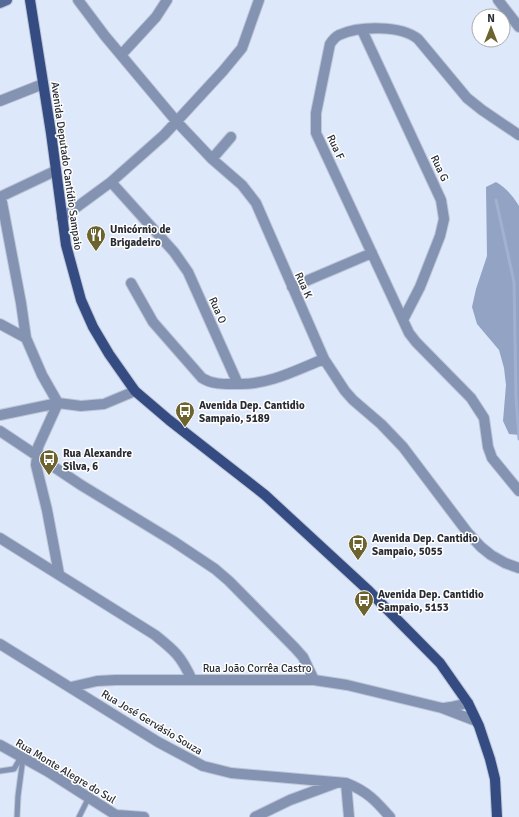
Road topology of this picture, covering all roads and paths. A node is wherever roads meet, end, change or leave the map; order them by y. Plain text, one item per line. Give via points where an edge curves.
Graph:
1 (7, 0) edge
2 (30, 0) edge
3 (78, 0) edge
4 (167, 0) edge
5 (259, 0) edge
6 (498, 0) edge
7 (0, 3) edge
8 (519, 27) edge
9 (362, 30) junction
10 (121, 55) junction
11 (43, 84) junction
12 (0, 101) edge
13 (177, 122) junction
14 (519, 135) edge
15 (231, 137) dead end
16 (212, 159) junction
17 (55, 171) junction
18 (111, 182) junction
19 (0, 197) edge
20 (62, 218) junction
21 (372, 253) junction
22 (132, 283) dead end
23 (292, 287) junction
24 (403, 320) junction
25 (0, 324) edge
26 (26, 338) junction
27 (324, 359) junction
28 (238, 384) junction
29 (135, 391) junction
30 (58, 404) junction
31 (0, 415) edge
32 (0, 431) edge
33 (36, 454) junction
34 (519, 491) edge
35 (0, 538) edge
36 (519, 568) edge
37 (59, 574) junction
38 (0, 644) edge
39 (192, 680) junction
40 (314, 680) junction
41 (71, 687) junction
42 (468, 703) junction
43 (442, 708) junction
44 (476, 721) junction
45 (0, 746) edge
46 (22, 757) junction
47 (0, 771) edge
48 (342, 782) junction
49 (89, 798) junction
50 (118, 816) edge
51 (17, 817) edge
52 (78, 817) edge
53 (144, 817) edge
54 (255, 817) edge
55 (349, 817) edge
56 (390, 817) edge
57 (497, 817) edge

1 - 7 street
2 - 11 main road, Avenida Deputado Cantídio Sampaio
3 - 10 street, Rua K
4 - 10 street via 156,17
5 - 13 street via 242,48 236,57
6 - 8 street
9 - 14 street, Rua F via 384,28 412,34 467,98
9 - 21 street, Rua F via 339,35 330,44 315,122 316,133
9 - 24 street, Rua G via 444,210 440,236 415,299
10 - 13 street, Rua K
11 - 12 street
11 - 17 main road, Avenida Deputado Cantídio Sampaio
13 - 16 street, Rua K
13 - 18 street
15 - 16 street
16 - 23 street, Rua K via 242,185 256,203
17 - 19 street
17 - 20 main road, Avenida Deputado Cantídio Sampaio
18 - 20 street
18 - 28 street, Rua O via 174,252 188,272
19 - 26 street
20 - 29 main road, Avenida Deputado Cantídio Sampaio via 67,250 81,300 105,348
21 - 23 street
21 - 24 street, Rua F
22 - 28 street via 153,322 202,378 208,382
23 - 27 street, Rua K
24 - 34 street, Rua F via 416,342 479,409 484,418 490,453
25 - 26 street
26 - 30 street
27 - 28 street via 269,381
27 - 36 street, Rua K via 344,390 403,447 481,547 505,563
29 - 30 street via 104,404
29 - 42 main road, Avenida Deputado Cantídio Sampaio via 173,424 265,495 363,586 440,663
30 - 31 street
30 - 33 street
32 - 33 street
33 - 37 street via 36,465
33 - 40 street via 173,541 229,581 303,657
35 - 37 street
37 - 39 street via 155,635 182,659
38 - 41 street, Rua José Gervásio Souza
39 - 40 street, Rua João Corrêa Castro
39 - 41 street, Rua João Corrêa Castro via 97,681
40 - 43 street, Rua João Corrêa Castro via 347,685
41 - 48 street, Rua José Gervásio Souza via 158,742 203,766 231,773
42 - 43 street, Rua João Corrêa Castro
42 - 44 main road, Avenida Deputado Cantídio Sampaio
43 - 44 street, Rua João Corrêa Castro
44 - 57 main road, Avenida Deputado Cantídio Sampaio via 495,779
45 - 46 street, Rua Monte Alegre do Sul
46 - 47 lane via 14,769
46 - 49 street, Rua Monte Alegre do Sul
46 - 51 lane
48 - 54 street via 290,800
48 - 55 street
48 - 56 street, Rua José Gervásio Souza via 364,791
49 - 50 street, Rua Monte Alegre do Sul
49 - 52 lane
50 - 53 street

